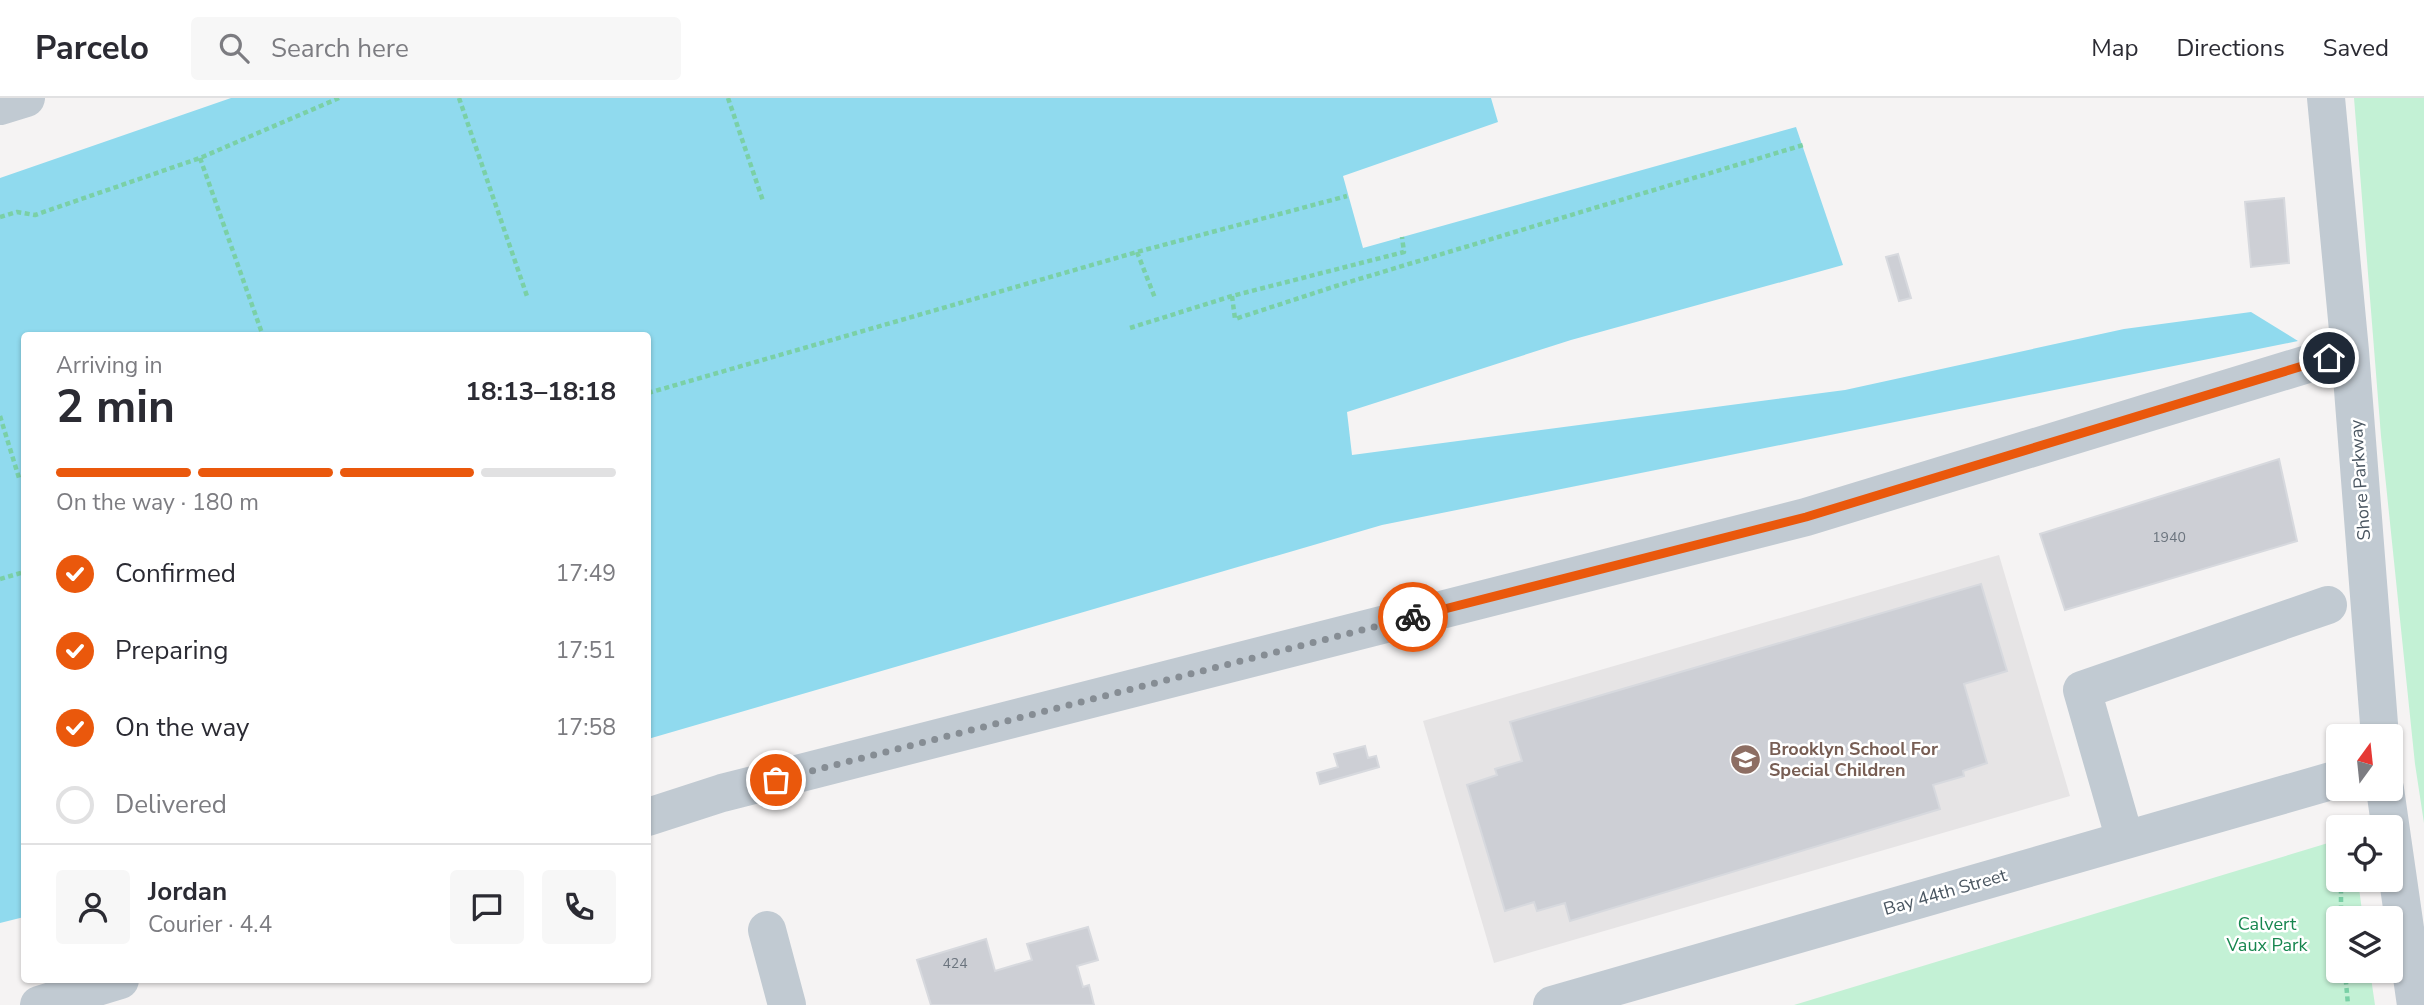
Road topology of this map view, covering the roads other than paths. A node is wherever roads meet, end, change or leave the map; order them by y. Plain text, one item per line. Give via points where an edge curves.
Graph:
1 (26, 98) edge
2 (2326, 98) edge
3 (0, 106) edge
4 (2350, 351) junction
5 (2328, 605) dead end
6 (2379, 724) edge
7 (2326, 782) edge
8 (2387, 802) edge
9 (651, 816) edge
10 (2125, 840) junction
11 (767, 930) dead end
12 (110, 983) edge
13 (39, 1005) edge
14 (787, 1005) edge
15 (1552, 1005) edge
16 (2416, 1005) edge

1 - 3 street
2 - 4 street, Shore Parkway
4 - 6 street, Shore Parkway
4 - 9 street via 1806,517 735,790
5 - 10 street via 2082,690
7 - 10 street, Bay 44th Street
8 - 16 street
10 - 15 street, Bay 44th Street
11 - 14 street
12 - 13 street

